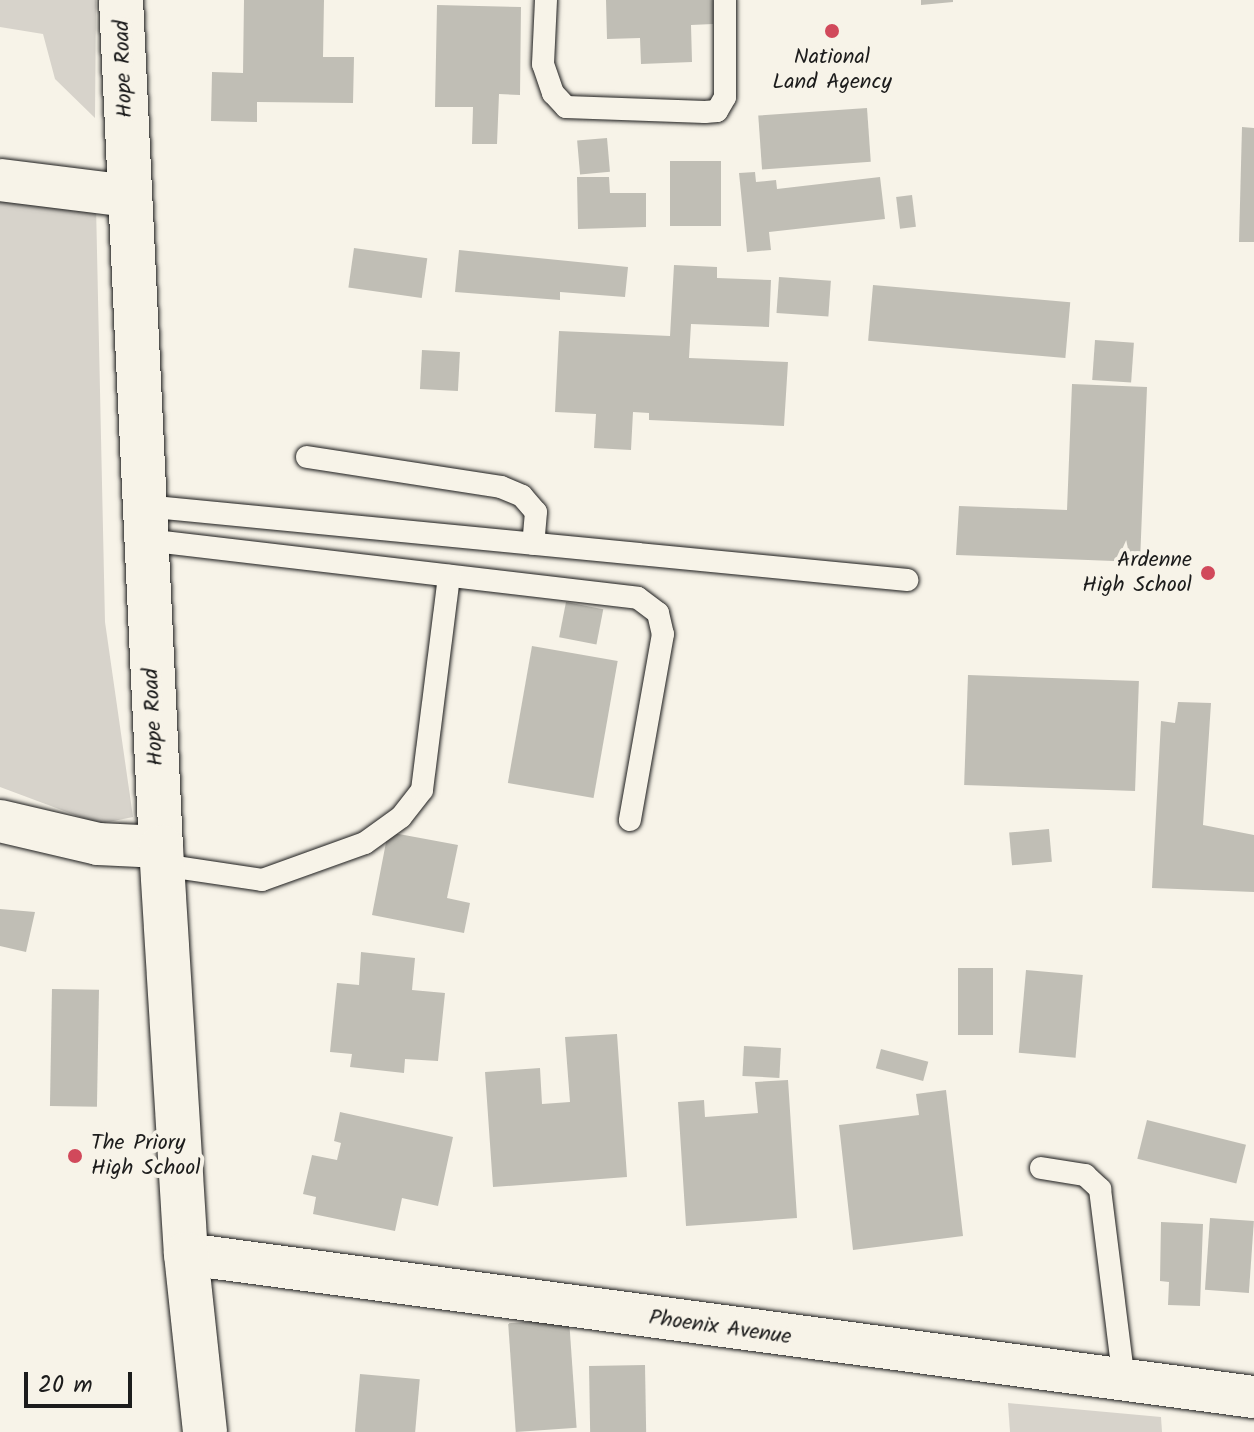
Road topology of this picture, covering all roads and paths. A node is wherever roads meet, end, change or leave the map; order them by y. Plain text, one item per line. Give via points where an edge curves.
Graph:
1 (121, 0) edge
2 (546, 0) edge
3 (725, 0) edge
4 (0, 180) edge
5 (129, 196) junction
6 (307, 457) dead end
7 (145, 523) junction
8 (533, 544) junction
9 (449, 576) junction
10 (907, 580) dead end
11 (630, 820) dead end
12 (0, 821) edge
13 (162, 856) junction
14 (1041, 1168) dead end
15 (186, 1254) junction
16 (1124, 1381) junction
17 (1254, 1397) edge
18 (205, 1432) edge

1 - 5 main road, Hope Road
2 - 3 lane via 543,64 553,93 566,107 705,112 717,111 725,97
4 - 5 street
5 - 7 main road, Hope Road
6 - 8 lane via 501,487 522,496 536,512
7 - 8 lane
7 - 9 lane
7 - 13 main road, Hope Road
8 - 10 lane
9 - 11 lane via 638,598 658,613 663,634
9 - 13 lane via 422,790 401,817 365,843 262,880
12 - 13 street
13 - 15 main road, Hope Road
14 - 16 lane via 1085,1175 1100,1189
15 - 16 street, Phoenix Avenue
15 - 18 main road, Hope Road
16 - 17 street, Phoenix Avenue

